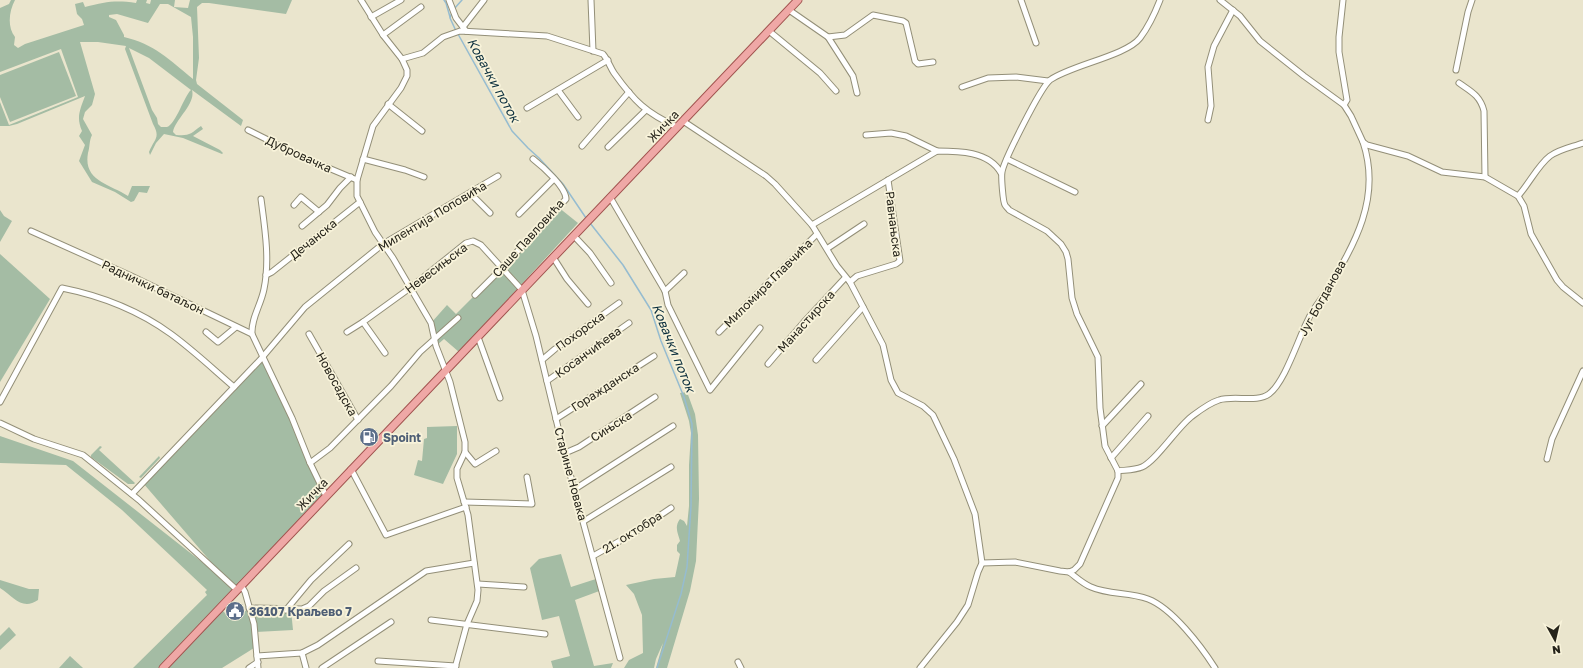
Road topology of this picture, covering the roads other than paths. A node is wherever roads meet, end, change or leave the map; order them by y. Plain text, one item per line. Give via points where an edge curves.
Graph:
1 (361, 0) edge
2 (401, 0) edge
3 (449, 0) edge
4 (484, 0) edge
5 (591, 0) edge
6 (798, 0) edge
7 (1021, 0) edge
8 (1160, 0) edge
9 (1220, 0) edge
10 (1343, 0) edge
11 (1472, 0) edge
12 (421, 7) dead end
13 (789, 10) junction
14 (1233, 10) junction
15 (371, 17) junction
16 (463, 30) junction
17 (769, 31) junction
18 (383, 35) junction
19 (828, 37) junction
20 (1036, 43) dead end
21 (592, 51) junction
22 (402, 59) junction
23 (608, 60) junction
24 (933, 62) dead end
25 (1456, 70) dead end
26 (1048, 81) junction
27 (1459, 82) dead end
28 (962, 87) dead end
29 (558, 90) junction
30 (836, 91) dead end
31 (628, 92) junction
32 (857, 93) dead end
33 (388, 104) junction
34 (1344, 105) junction
35 (527, 108) dead end
36 (646, 110) junction
37 (578, 116) dead end
38 (1208, 120) dead end
39 (683, 121) junction
40 (677, 127) junction
41 (248, 130) dead end
42 (422, 131) dead end
43 (866, 135) dead end
44 (1363, 142) junction
45 (1583, 143) edge
46 (582, 146) dead end
47 (608, 147) dead end
48 (937, 151) junction
49 (363, 159) junction
50 (533, 159) dead end
51 (1007, 159) junction
52 (1001, 173) junction
53 (498, 176) dead end
54 (352, 177) junction
55 (424, 177) dead end
56 (1485, 177) junction
57 (554, 179) junction
58 (357, 180) junction
59 (888, 180) junction
60 (1075, 192) dead end
61 (470, 194) junction
62 (1518, 196) junction
63 (610, 197) junction
64 (261, 200) dead end
65 (360, 202) junction
66 (294, 204) dead end
67 (319, 212) junction
68 (490, 213) dead end
69 (519, 214) dead end
70 (864, 224) dead end
71 (812, 225) junction
72 (302, 226) dead end
73 (31, 230) dead end
74 (817, 234) junction
75 (574, 236) junction
76 (383, 244) junction
77 (828, 248) junction
78 (553, 257) junction
79 (502, 268) junction
80 (684, 273) dead end
81 (266, 275) junction
82 (847, 280) junction
83 (611, 283) dead end
84 (410, 288) junction
85 (522, 290) junction
86 (665, 291) junction
87 (475, 295) dead end
88 (619, 303) dead end
89 (1583, 303) edge
90 (588, 304) dead end
91 (863, 307) junction
92 (458, 318) dead end
93 (363, 322) junction
94 (629, 322) dead end
95 (236, 327) junction
96 (760, 328) dead end
97 (206, 332) dead end
98 (347, 332) dead end
99 (719, 332) dead end
100 (252, 334) junction
101 (309, 334) dead end
102 (478, 336) junction
103 (435, 338) junction
104 (385, 353) dead end
105 (264, 356) junction
106 (654, 356) dead end
107 (542, 360) junction
108 (816, 360) dead end
109 (768, 364) dead end
110 (446, 371) junction
111 (1583, 371) edge
112 (547, 381) junction
113 (1141, 384) dead end
114 (234, 388) junction
115 (655, 397) dead end
116 (500, 398) dead end
117 (0, 402) edge
118 (1148, 416) dead end
119 (556, 419) junction
120 (358, 420) junction
121 (0, 423) edge
122 (673, 426) dead end
123 (1102, 426) junction
124 (496, 451) dead end
125 (465, 452) junction
126 (565, 453) junction
127 (1111, 458) junction
128 (1547, 459) dead end
129 (310, 464) junction
130 (671, 467) dead end
131 (351, 469) junction
132 (1118, 471) junction
133 (528, 477) dead end
134 (574, 489) junction
135 (132, 494) junction
136 (326, 496) junction
137 (465, 504) junction
138 (671, 508) dead end
139 (584, 522) junction
140 (349, 544) dead end
141 (592, 556) junction
142 (474, 562) junction
143 (982, 563) junction
144 (356, 568) dead end
145 (1068, 572) junction
146 (478, 584) junction
147 (524, 587) dead end
148 (239, 588) junction
149 (249, 608) junction
150 (286, 610) junction
151 (430, 620) dead end
152 (391, 622) dead end
153 (467, 624) junction
154 (545, 634) dead end
155 (302, 653) junction
156 (620, 658) dead end
157 (378, 661) dead end
158 (258, 662) edge
159 (738, 662) dead end
160 (455, 667) edge
161 (163, 668) edge
162 (249, 668) edge
163 (306, 668) edge
164 (322, 668) edge
165 (741, 668) edge
166 (920, 668) edge
167 (1215, 668) edge

1 - 15 street
2 - 15 street
3 - 16 street
4 - 16 street
5 - 21 street
6 - 13 main road, Жичка
7 - 20 street
8 - 26 street via 1140,39 1124,49
9 - 14 street, Југ Богданова
10 - 34 street via 1339,52 1347,100
11 - 25 street
12 - 18 street
13 - 17 main road, Жичка
13 - 19 street
14 - 34 street, Југ Богданова via 1260,41
14 - 38 street via 1214,46 1208,67 1211,106
15 - 18 street
16 - 21 street via 547,36
16 - 22 street via 443,37 423,53
17 - 30 street via 820,73
17 - 39 main road, Жичка
18 - 22 street
19 - 24 street via 845,35 873,15 902,21 906,23 915,61 918,64
19 - 32 street via 853,76
21 - 23 street via 603,54
22 - 33 street via 407,76
23 - 29 street
23 - 31 street
26 - 28 street via 1016,77 988,78
26 - 51 street
27 - 56 street via 1471,90 1482,103
29 - 35 street
29 - 37 street
31 - 36 street
31 - 46 street
33 - 42 street
33 - 49 street via 373,126
34 - 44 street, Југ Богданова
36 - 40 street
36 - 47 street
39 - 40 main road, Жичка
39 - 71 street via 766,176
40 - 63 main road, Жичка
41 - 54 street, Дубровачка via 300,156
43 - 48 street via 891,133 906,136
44 - 56 street via 1372,147 1408,156 1442,172
44 - 132 street, Југ Богданова via 1370,173 1365,215 1326,292 1308,318 1278,387 1260,398 1219,399 1178,428 1143,466
45 - 62 street via 1550,156
48 - 52 street via 976,154 991,161
48 - 59 street
49 - 55 street
49 - 58 street
50 - 57 street, Саше Павловића
51 - 52 street
51 - 60 street
52 - 123 street via 1005,205 1009,210 1046,232 1061,244 1066,252 1072,298 1098,356
53 - 61 street, Милентија Поповића
54 - 58 street, Дубровачка
54 - 67 street, Дубровачка
56 - 62 street
57 - 69 street, Саше Павловића
57 - 79 street, Саше Павловића via 566,199
58 - 65 street
59 - 71 street
59 - 82 street, Равнањска via 900,261
61 - 68 street
61 - 76 street, Милентија Поповића
62 - 89 street via 1524,206 1531,234 1557,280
63 - 75 main road, Жичка
63 - 86 street
64 - 81 street via 266,239
65 - 76 street
65 - 81 street, Дечанска
66 - 67 street via 301,197
67 - 72 street, Дубровачка
70 - 77 street
71 - 74 street
73 - 95 street, Раднички батаљон
74 - 77 street
74 - 99 street, Миломира Главчића
75 - 78 main road, Жичка
75 - 83 street via 590,253
76 - 84 street
76 - 105 street, Милентија Поповића via 305,307
77 - 82 street
78 - 85 main road, Жичка
78 - 90 street
79 - 84 street, Невесињска via 481,245 473,241
79 - 85 street, Невесињска
79 - 87 street, Саше Павловића
80 - 86 street
81 - 100 street via 264,290 252,324
82 - 91 street
82 - 109 street, Манастирска
84 - 93 street, Невесињска
84 - 103 street via 431,323
85 - 102 main road, Жичка
85 - 107 street, Старине Новака
86 - 96 street via 668,305 710,390
88 - 107 street, Похорска
91 - 108 street
91 - 143 street via 883,345 891,380 898,393 924,406 933,415 954,459 975,514
92 - 103 street
93 - 98 street, Невесињска
93 - 104 street
94 - 112 street, Косанчићева
95 - 97 street via 218,342
95 - 100 street, Раднички батаљон
100 - 105 street
101 - 120 street, Новосадска
102 - 110 main road, Жичка
102 - 116 street
103 - 110 street
103 - 120 street
105 - 114 street
105 - 129 street
106 - 119 street, Горажданска
107 - 112 street, Старине Новака
110 - 125 street via 454,395
110 - 131 main road, Жичка
111 - 128 street via 1552,439
112 - 119 street, Старине Новака
113 - 123 street
114 - 117 street via 186,345 150,320 131,309 62,288
114 - 135 street
115 - 126 street, Сињска via 579,447
118 - 127 street
119 - 126 street, Старине Новака
120 - 129 street, Новосадска
121 - 135 street via 34,439 83,455
122 - 134 street
123 - 127 street via 1106,451
124 - 125 street via 475,464
125 - 137 street via 457,473
126 - 134 street, Старине Новака
127 - 132 street
129 - 136 street
130 - 139 street
131 - 136 main road, Жичка
131 - 137 street via 386,535
132 - 145 street via 1118,478 1080,564
133 - 137 street via 532,504
134 - 139 street, Старине Новака
135 - 148 street
136 - 148 main road, Жичка
137 - 142 street
138 - 141 street, 21. октобра via 634,533
139 - 141 street, Старине Новака
140 - 150 street via 311,580
141 - 156 street, Старине Новака
142 - 146 street
142 - 155 street via 426,571 318,645
143 - 145 street via 1015,562
143 - 166 street via 968,605
144 - 150 street via 324,591 309,606
145 - 167 street via 1090,587 1137,596 1162,607 1196,640
146 - 147 street
146 - 153 street via 476,601
148 - 149 street via 245,592
148 - 161 main road, Жичка
149 - 150 street
149 - 158 street via 254,624
151 - 153 street
152 - 164 street
153 - 154 street
153 - 160 street
155 - 158 street
155 - 163 street
157 - 160 street
158 - 162 street
159 - 165 street

